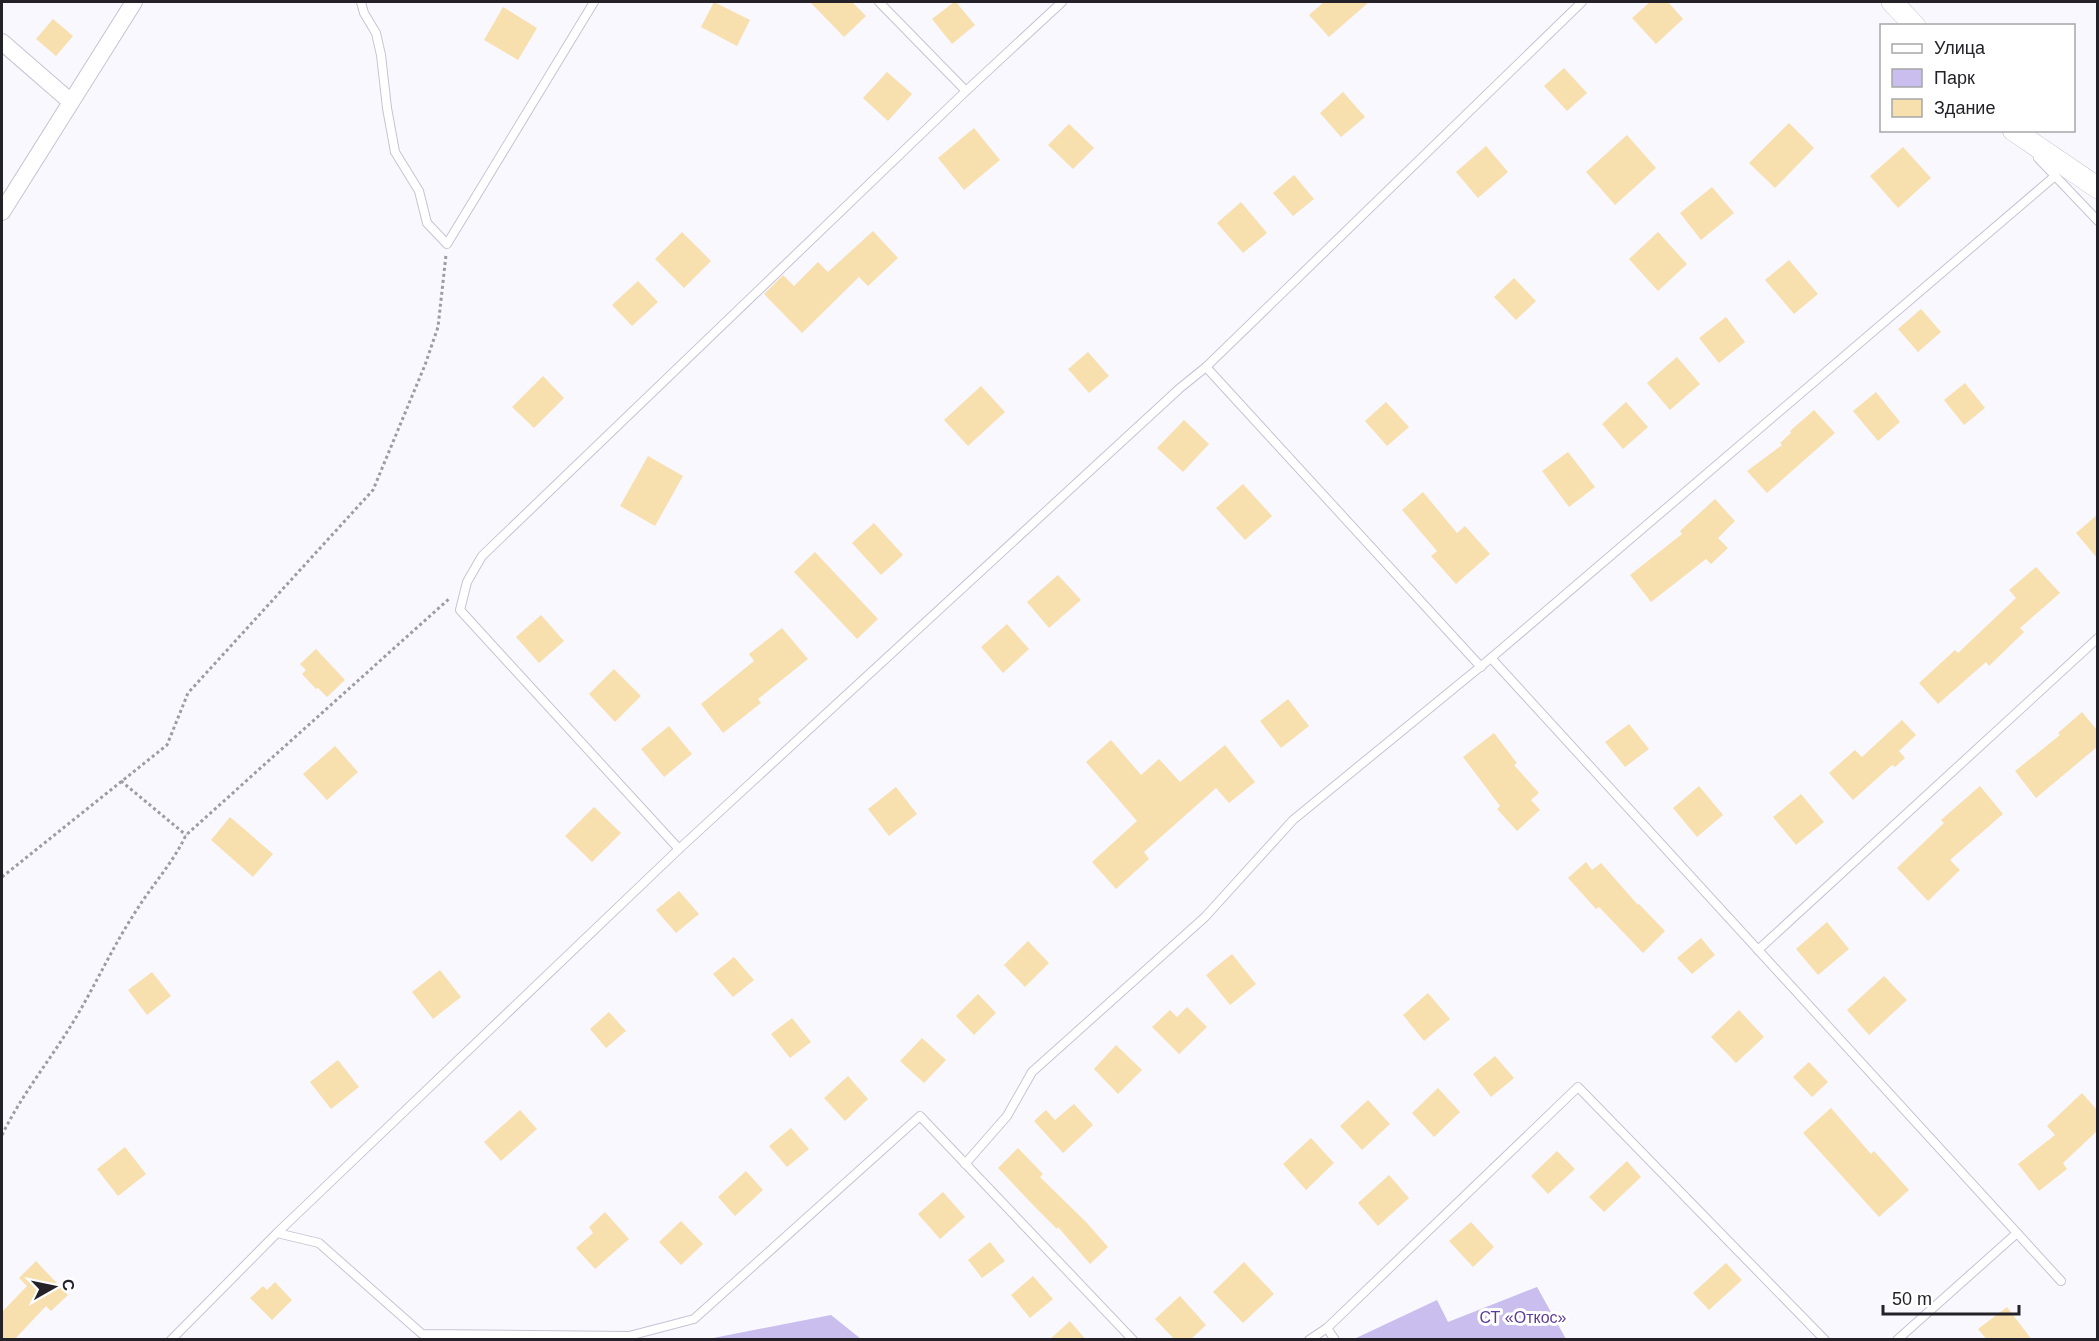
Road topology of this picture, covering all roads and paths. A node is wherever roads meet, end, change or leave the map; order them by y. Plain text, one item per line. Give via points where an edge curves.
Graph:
1 (134, 2) edge
2 (361, 2) edge
3 (594, 2) edge
4 (879, 2) edge
5 (1062, 2) edge
6 (1582, 2) edge
7 (1892, 2) edge
8 (1913, 24) edge
9 (2, 42) edge
10 (966, 91) junction
11 (71, 102) junction
12 (2014, 132) edge
13 (2014, 132) edge
14 (2055, 176) junction
15 (2097, 188) edge
16 (2, 212) edge
17 (2097, 221) edge
18 (447, 244) junction
19 (1206, 367) junction
20 (467, 582) junction
21 (2097, 638) edge
22 (1491, 658) junction
23 (1481, 667) junction
24 (121, 781) junction
25 (186, 835) junction
26 (679, 849) junction
27 (2, 877) edge
28 (1758, 950) junction
29 (2, 1135) edge
30 (965, 1164) junction
31 (277, 1233) junction
32 (2018, 1233) junction
33 (2061, 1281) dead end
34 (1327, 1328) junction
35 (171, 1340) edge
36 (1132, 1340) edge
37 (1309, 1340) edge
38 (1335, 1340) edge
39 (1825, 1340) edge
40 (1897, 1340) edge

1 - 11 street
2 - 18 lane via 376,33 381,55 395,152 419,191 427,223
3 - 18 lane
4 - 10 lane
5 - 10 lane
6 - 19 lane
7 - 8 street
9 - 11 street
10 - 20 lane via 482,556
11 - 16 street
12 - 14 lane
13 - 15 street
14 - 17 lane
14 - 22 lane
18 - 24 path via 438,327 373,490 188,693 167,745
19 - 23 lane
19 - 26 lane
20 - 25 path
20 - 26 lane via 460,610
21 - 28 lane
22 - 23 lane
22 - 28 lane
23 - 30 lane via 1293,820 1205,917 1032,1072 1007,1116
24 - 25 path
24 - 27 path
25 - 29 path
26 - 31 lane
28 - 32 lane
30 - 31 lane via 920,1116 694,1319 629,1336 422,1334 318,1243
30 - 36 lane
31 - 35 lane
32 - 33 lane
32 - 40 lane
34 - 37 lane
34 - 38 lane
34 - 39 lane via 1578,1087

